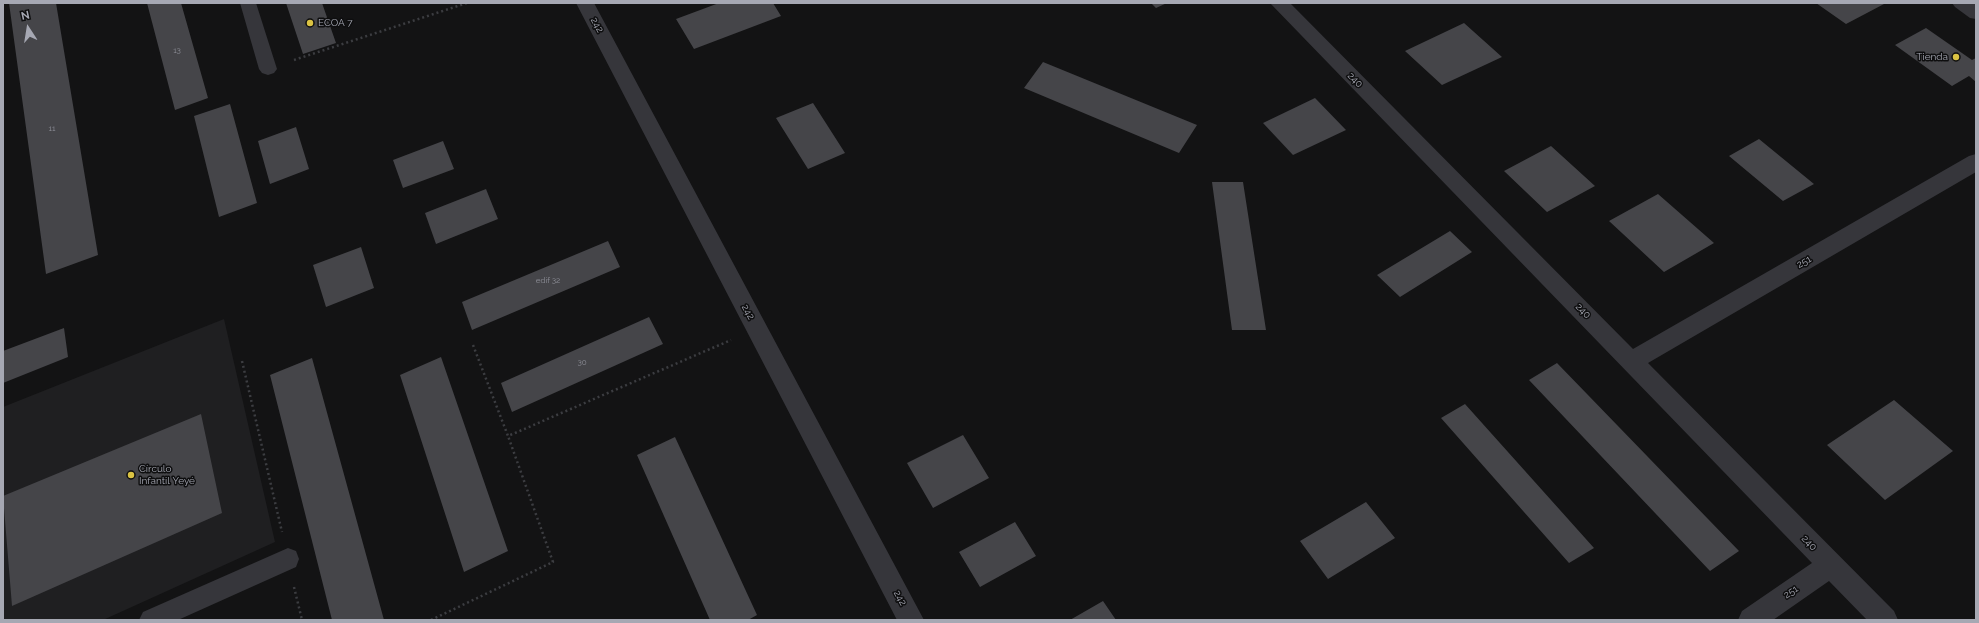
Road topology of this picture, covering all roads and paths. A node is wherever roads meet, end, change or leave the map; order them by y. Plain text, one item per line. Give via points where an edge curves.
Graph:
1 (248, 3) edge
2 (467, 3) edge
3 (585, 3) edge
4 (1279, 3) edge
5 (1961, 3) edge
6 (1976, 13) edge
7 (268, 69) joint
8 (1976, 162) edge
9 (757, 328) junction
10 (473, 345) dead end
11 (242, 361) dead end
12 (1632, 361) junction
13 (508, 436) junction
14 (288, 559) junction
15 (1831, 565) junction
16 (151, 620) edge
17 (302, 620) edge
18 (431, 620) edge
19 (911, 620) edge
20 (1751, 620) edge
21 (1885, 620) edge

1 - 7 lane
2 - 7 path
3 - 9 street, 242
4 - 12 street, 240
5 - 6 street
8 - 12 street, 251
9 - 13 path
9 - 19 street, 242
10 - 13 path
11 - 14 path
12 - 15 street, 240
13 - 18 path via 553,562
14 - 16 lane
14 - 17 path
15 - 20 street, 251
15 - 21 street, 240

